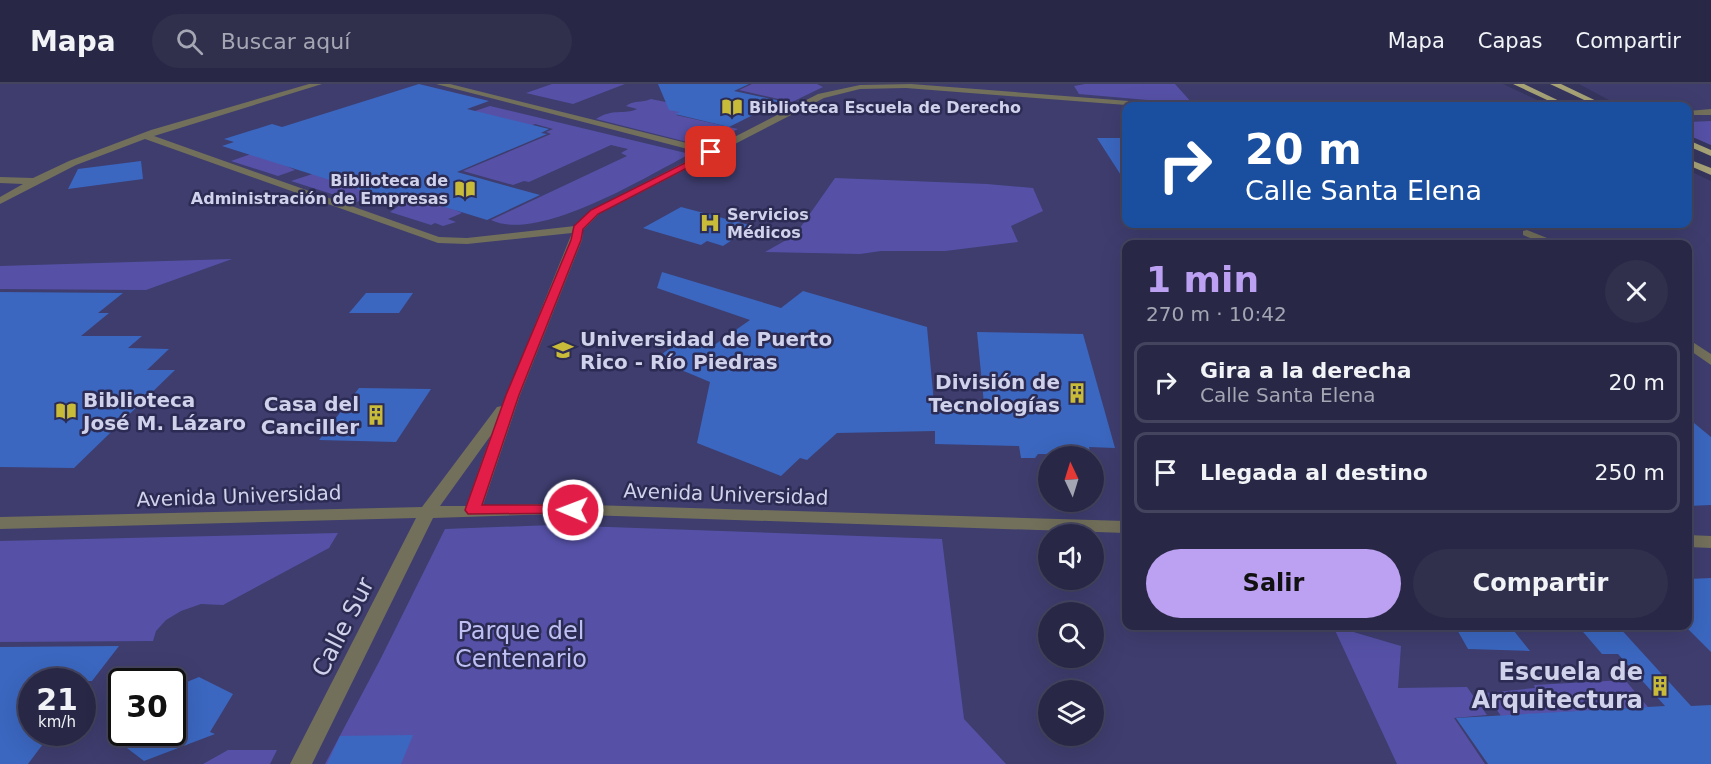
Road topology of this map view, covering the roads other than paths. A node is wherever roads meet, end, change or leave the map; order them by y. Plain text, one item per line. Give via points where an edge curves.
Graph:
1 (318, 84) edge
2 (440, 84) edge
3 (1517, 84) edge
4 (1554, 84) edge
5 (1557, 102) edge
6 (1594, 102) edge
7 (1122, 103) edge
8 (1711, 112) edge
9 (1692, 113) edge
10 (146, 136) junction
11 (1692, 145) edge
12 (711, 152) junction
13 (1711, 153) edge
14 (1692, 164) edge
15 (1711, 172) edge
16 (0, 180) edge
17 (37, 181) junction
18 (0, 201) edge
19 (578, 229) junction
20 (1527, 233) dead end
21 (1544, 240) edge
22 (1692, 346) edge
23 (1711, 361) edge
24 (513, 395) junction
25 (473, 510) junction
26 (428, 512) junction
27 (0, 523) edge
28 (1122, 527) edge
29 (1692, 541) edge
30 (1711, 542) edge
31 (301, 764) edge

1 - 10 street
2 - 12 street
3 - 5 main road
4 - 6 main road
7 - 12 street via 868,86 821,96
8 - 9 street
10 - 17 street
10 - 19 street via 438,240 467,241
11 - 13 main road
12 - 19 street via 595,212
14 - 15 main road
16 - 17 street
17 - 18 street
19 - 24 street
20 - 21 street
22 - 23 street
24 - 25 street
24 - 26 street, Calle Sur
25 - 26 street, Avenida Universidad
25 - 28 street, Avenida Universidad via 557,509
26 - 27 street, Avenida Universidad
26 - 31 street, Calle Sur
29 - 30 street

